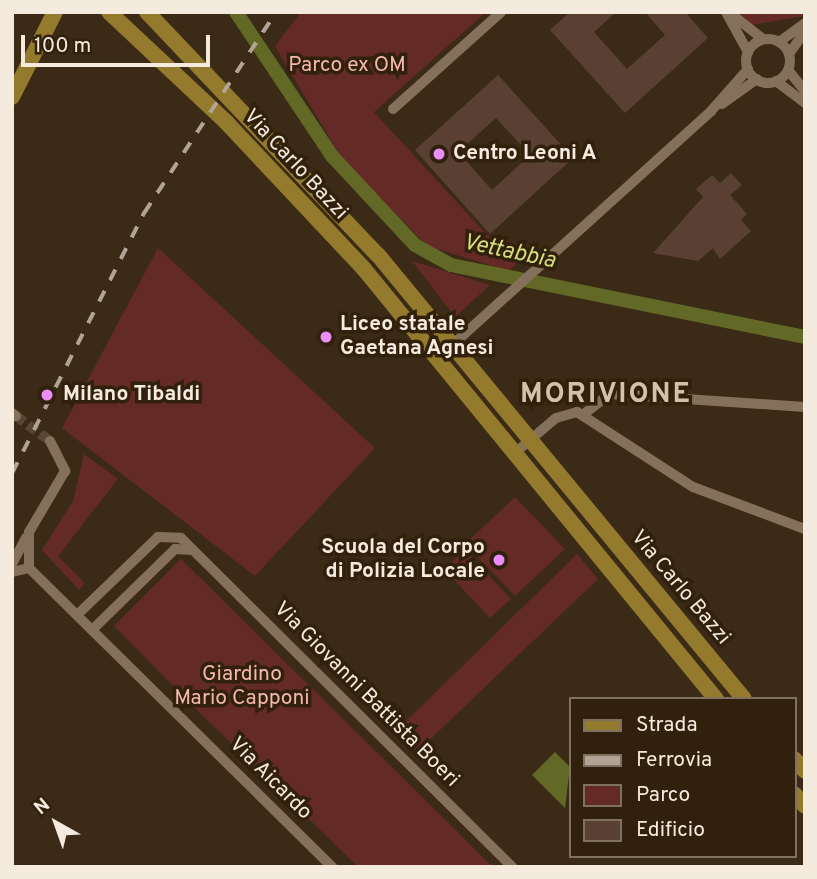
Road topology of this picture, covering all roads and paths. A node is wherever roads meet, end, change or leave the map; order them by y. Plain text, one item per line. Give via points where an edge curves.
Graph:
1 (55, 12) edge
2 (136, 12) edge
3 (147, 12) edge
4 (501, 12) edge
5 (727, 12) edge
6 (110, 13) edge
7 (805, 23) edge
8 (805, 31) edge
9 (764, 39) junction
10 (779, 42) junction
11 (748, 52) junction
12 (789, 54) junction
13 (748, 69) junction
14 (788, 70) junction
15 (757, 79) junction
16 (776, 81) junction
17 (805, 91) edge
18 (12, 97) edge
19 (805, 103) edge
20 (393, 109) dead end
21 (711, 111) junction
22 (452, 345) junction
23 (439, 357) junction
24 (805, 407) edge
25 (584, 414) junction
26 (530, 440) junction
27 (50, 441) tunnel mouth
28 (516, 452) junction
29 (805, 529) edge
30 (29, 532) junction
31 (194, 551) junction
32 (12, 564) edge
33 (29, 568) junction
34 (12, 572) edge
35 (77, 615) junction
36 (92, 630) junction
37 (714, 697) edge
38 (742, 697) edge
39 (332, 867) edge
40 (512, 867) edge

1 - 18 main road
2 - 6 main road via 128,19
3 - 22 main road, Via Carlo Bazzi via 378,255
4 - 20 street
5 - 9 street
5 - 11 street
6 - 23 main road, Via Carlo Bazzi via 227,123
7 - 10 street
8 - 12 street
9 - 10 street
9 - 11 street
10 - 12 street
11 - 13 street
12 - 14 street
13 - 15 street
13 - 21 street
14 - 16 street
14 - 17 street
15 - 16 street
15 - 21 street
16 - 19 street
21 - 22 street
22 - 23 street
22 - 26 main road, Via Carlo Bazzi
23 - 28 main road, Via Carlo Bazzi
24 - 25 street via 610,394
25 - 26 street via 563,414
25 - 29 street via 693,487
26 - 28 street
26 - 38 main road, Via Carlo Bazzi
27 - 30 street via 65,471
28 - 37 main road, Via Carlo Bazzi
30 - 32 street
30 - 33 street
31 - 35 street, Via Giovanni Battista Boeri via 181,538 158,537
31 - 36 street via 175,549
31 - 40 street, Via Giovanni Battista Boeri
33 - 34 street
33 - 35 street, Via Aicardo
35 - 36 street, Via Aicardo
36 - 39 street, Via Aicardo

